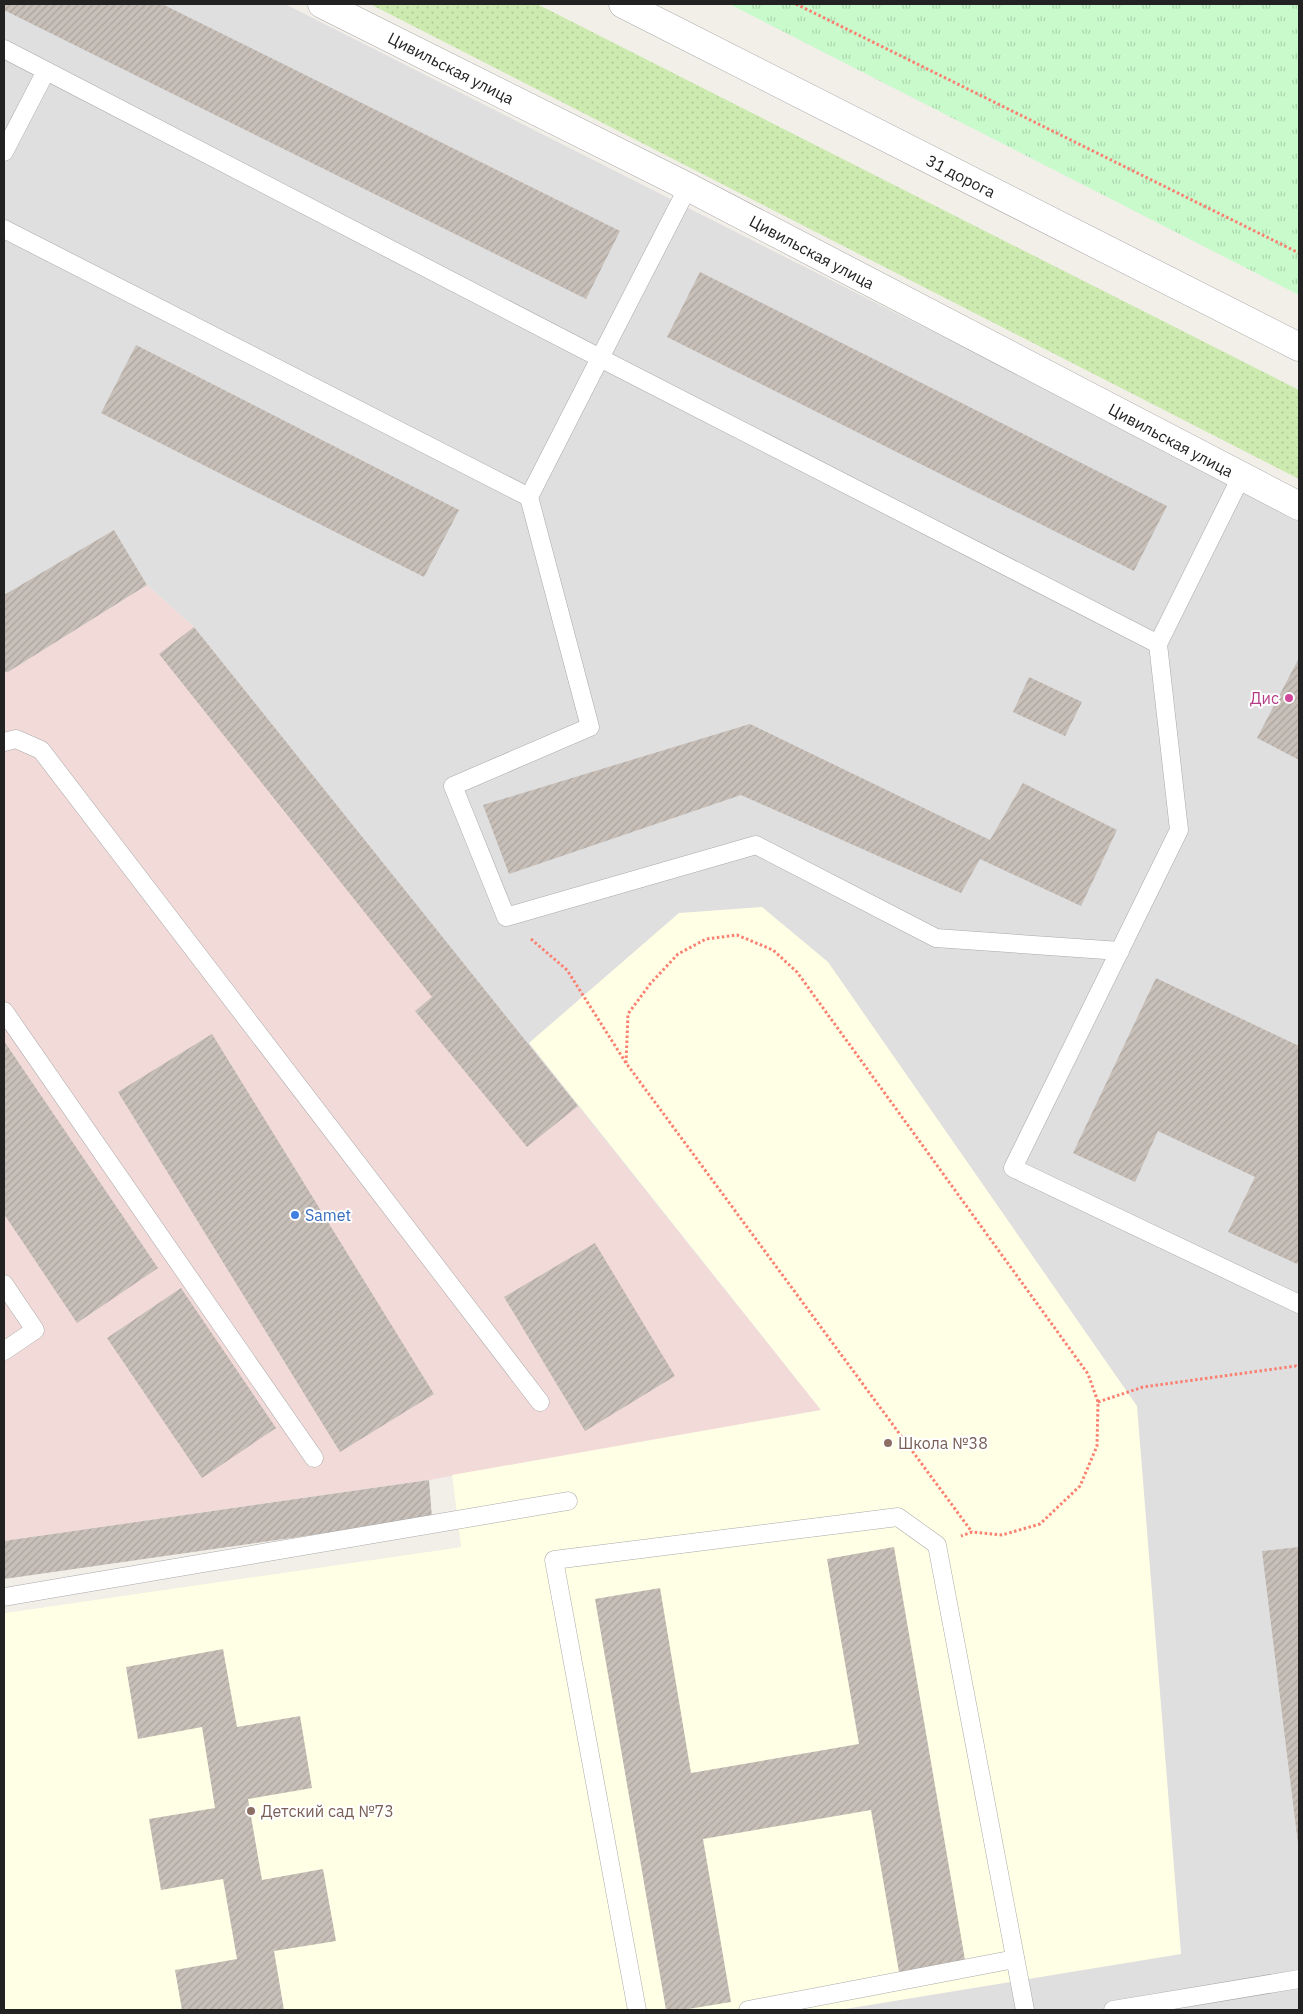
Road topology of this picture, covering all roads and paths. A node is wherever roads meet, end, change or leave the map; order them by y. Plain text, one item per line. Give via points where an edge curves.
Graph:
1 (322, 4) edge
2 (623, 4) edge
3 (796, 4) edge
4 (4, 49) edge
5 (46, 71) junction
6 (4, 152) edge
7 (688, 187) junction
8 (4, 228) edge
9 (1299, 253) edge
10 (1299, 347) edge
11 (600, 358) junction
12 (1242, 477) junction
13 (529, 497) junction
14 (1299, 506) edge
15 (1158, 644) junction
16 (4, 742) edge
17 (506, 917) junction
18 (1120, 951) junction
19 (4, 1011) edge
20 (626, 1063) junction
21 (4, 1284) edge
22 (1299, 1304) edge
23 (4, 1351) edge
24 (1299, 1368) edge
25 (540, 1402) dead end
26 (1098, 1402) junction
27 (314, 1458) dead end
28 (568, 1501) dead end
29 (4, 1597) edge
30 (1015, 1959) junction
31 (1299, 1979) edge
32 (637, 2010) edge
33 (748, 2010) edge
34 (1025, 2010) edge
35 (1113, 2010) edge

1 - 7 street, Цивильская улица
2 - 10 street, 31 дорога
3 - 9 path
4 - 5 lane
5 - 6 lane
5 - 11 lane
7 - 11 lane
7 - 12 street, Цивильская улица
8 - 13 lane
11 - 13 lane
11 - 15 lane
12 - 14 street, Цивильская улица
12 - 15 lane
13 - 17 lane via 590,727 453,786
15 - 18 lane via 1179,830
16 - 25 lane via 16,739 41,750
17 - 18 lane via 756,845 936,938
17 - 20 path via 567,970
18 - 22 lane via 1013,1168
19 - 27 lane
20 - 26 path via 628,1014 678,954 706,939 737,936 773,950 797,972 1088,1374
20 - 26 path via 972,1532 1002,1535 1040,1524 1080,1486 1097,1446
21 - 23 lane via 35,1330
24 - 26 path via 1143,1387
28 - 29 lane
30 - 32 lane via 937,1545 898,1517 554,1560
30 - 33 lane
30 - 34 lane
31 - 35 lane

